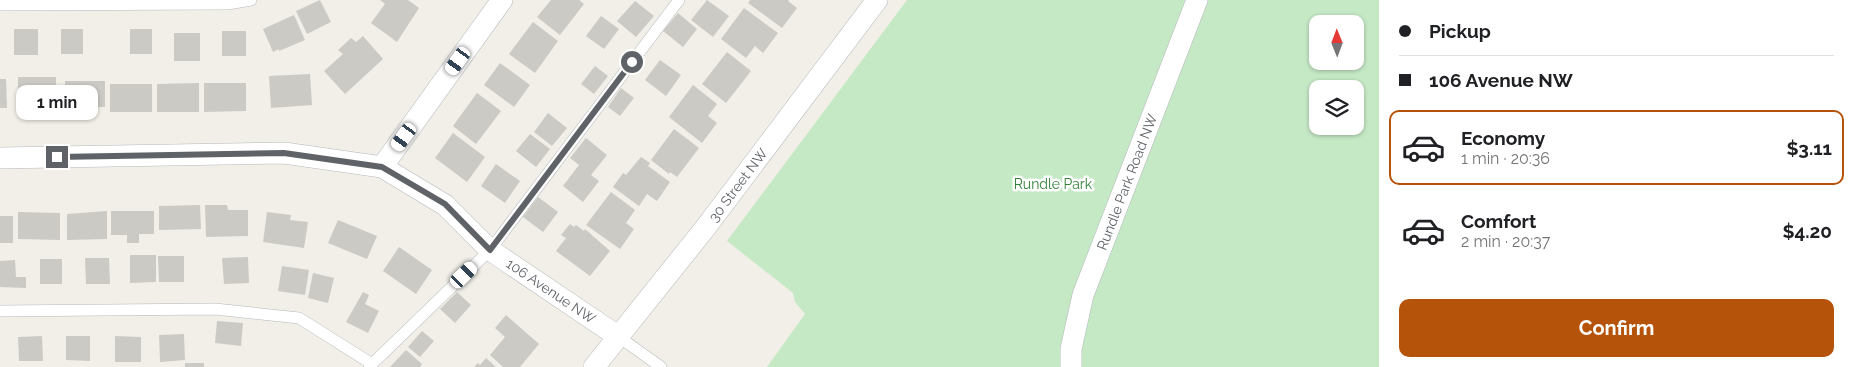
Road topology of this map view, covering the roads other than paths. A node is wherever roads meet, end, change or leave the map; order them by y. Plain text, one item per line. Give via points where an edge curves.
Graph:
1 (250, 0) edge
2 (502, 0) edge
3 (679, 0) edge
4 (877, 0) edge
5 (1196, 0) edge
6 (0, 5) edge
7 (0, 158) edge
8 (382, 167) junction
9 (490, 250) junction
10 (0, 311) edge
11 (619, 337) junction
12 (370, 365) edge
13 (594, 367) edge
14 (661, 367) edge
15 (1071, 367) edge

1 - 6 lane via 228,4
2 - 8 street
3 - 9 lane
4 - 11 street, 30 Street NW
5 - 15 street, Rundle Park Road NW via 1083,296 1071,349
7 - 8 street, 106 Avenue NW via 284,153
8 - 9 street, 106 Avenue NW via 445,204
9 - 11 street, 106 Avenue NW
9 - 12 lane
10 - 12 lane via 215,309 299,318
11 - 13 street, 30 Street NW
11 - 14 lane

